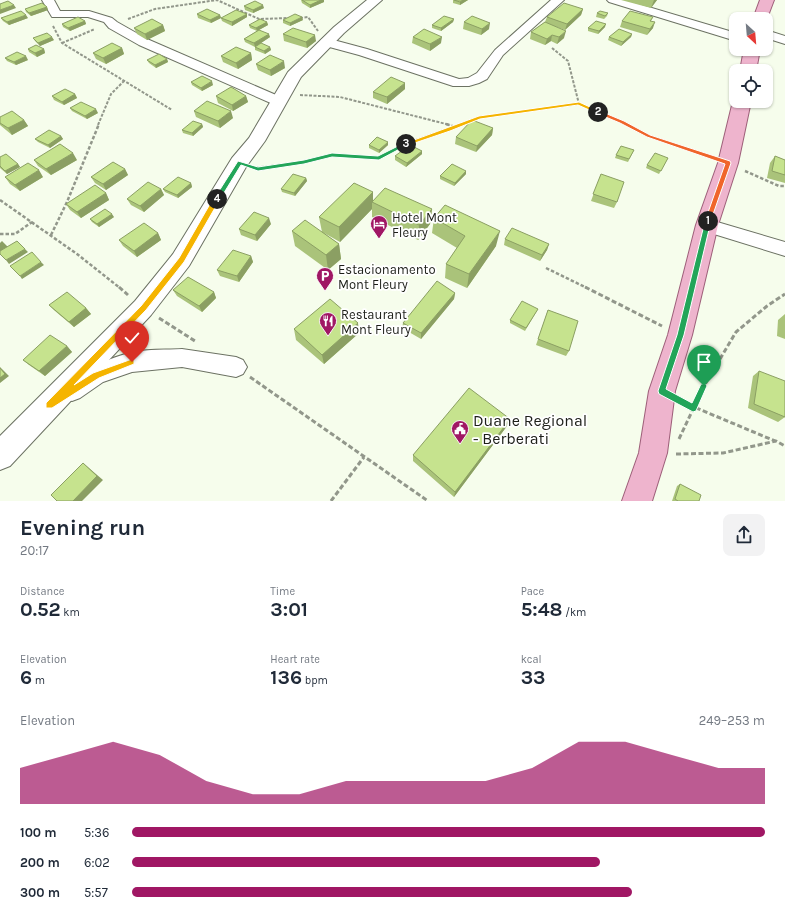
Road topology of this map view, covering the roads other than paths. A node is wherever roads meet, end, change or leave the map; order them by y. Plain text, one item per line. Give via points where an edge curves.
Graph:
1 (48, 0) edge
2 (375, 0) edge
3 (558, 0) edge
4 (613, 0) edge
5 (767, 0) edge
6 (763, 12) edge
7 (729, 35) edge
8 (773, 36) edge
9 (785, 40) edge
10 (321, 48) junction
11 (280, 98) junction
12 (740, 108) edge
13 (707, 224) junction
14 (785, 248) edge
15 (236, 367) dead end
16 (49, 405) junction
17 (0, 456) edge
18 (638, 501) edge

1 - 11 street via 56,15 89,14 108,20 143,42
2 - 10 street
3 - 10 street via 548,6 506,46 495,57 489,69 479,78 468,82 458,83 363,52
4 - 7 street
5 - 6 main road
8 - 9 street
10 - 11 street via 294,75
11 - 16 street via 181,260 148,302
12 - 13 main road via 728,163
13 - 14 street
13 - 18 main road via 680,335 662,391 653,453
15 - 16 street via 182,358 132,362 96,376
16 - 17 street

